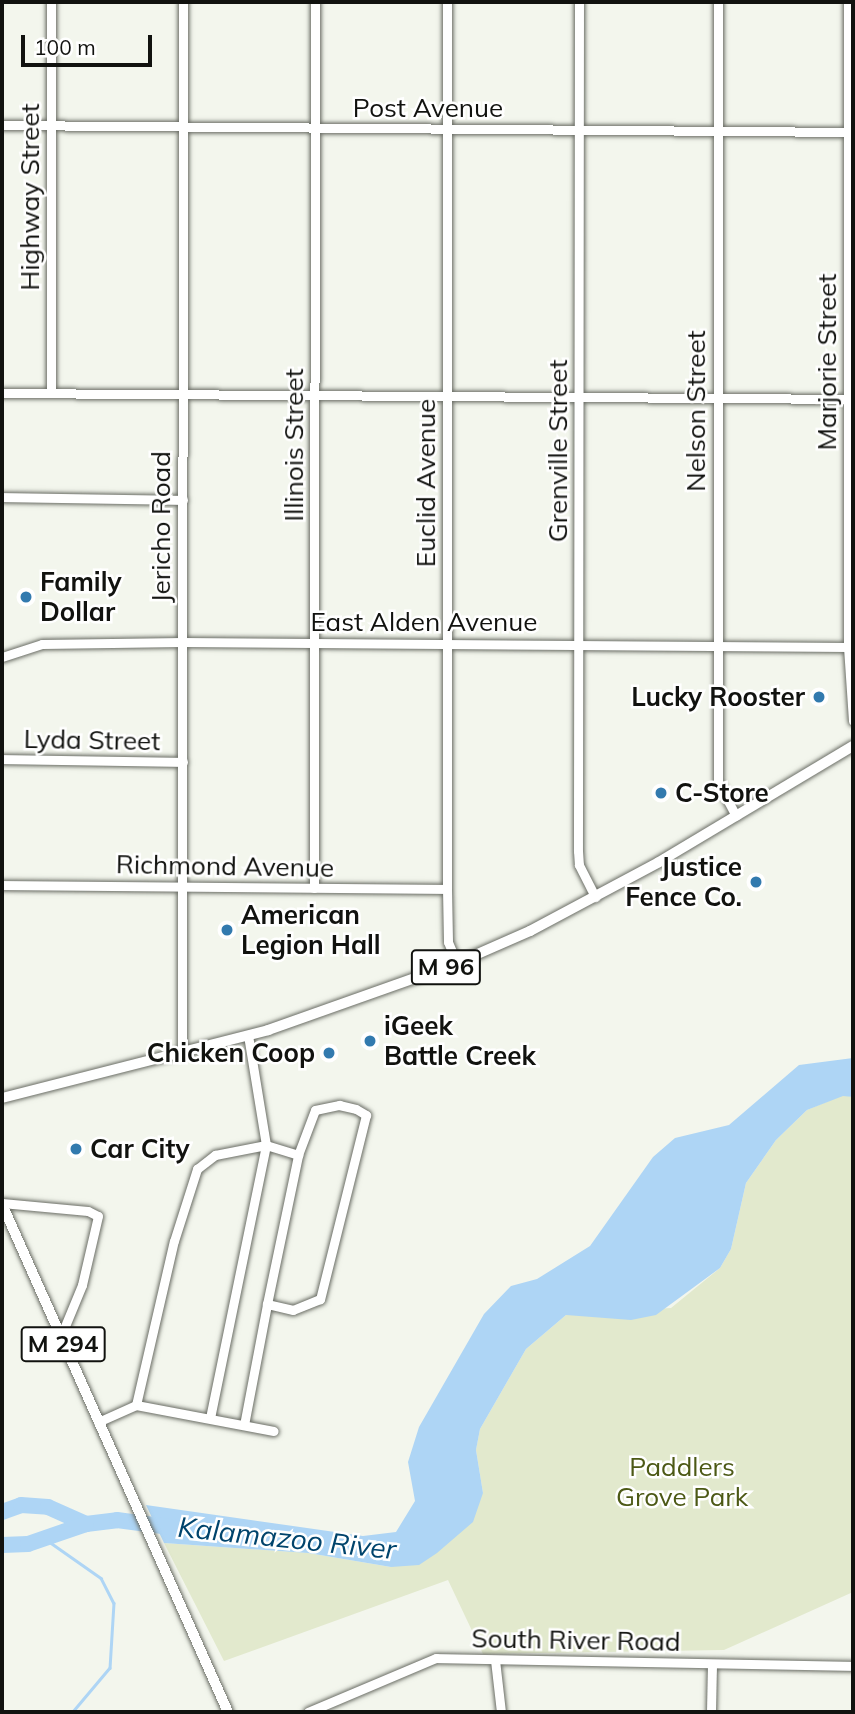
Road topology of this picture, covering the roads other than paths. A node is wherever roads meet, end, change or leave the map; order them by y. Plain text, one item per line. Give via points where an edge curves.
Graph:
1 (51, 2) edge
2 (183, 2) edge
3 (315, 2) edge
4 (447, 2) edge
5 (579, 2) edge
6 (718, 2) edge
7 (848, 2) edge
8 (2, 125) edge
9 (51, 125) junction
10 (183, 127) junction
11 (316, 128) junction
12 (447, 129) junction
13 (579, 130) junction
14 (718, 131) junction
15 (851, 132) edge
16 (2, 393) edge
17 (51, 393) junction
18 (183, 394) junction
19 (315, 396) junction
20 (447, 396) junction
21 (579, 398) junction
22 (717, 398) junction
23 (851, 399) edge
24 (2, 497) edge
25 (183, 500) junction
26 (182, 642) junction
27 (315, 642) junction
28 (446, 643) junction
29 (579, 644) junction
30 (718, 646) junction
31 (848, 647) junction
32 (2, 657) edge
33 (853, 721) edge
34 (853, 746) edge
35 (2, 760) edge
36 (183, 762) junction
37 (736, 817) junction
38 (2, 885) edge
39 (182, 886) junction
40 (314, 888) junction
41 (447, 889) junction
42 (595, 897) junction
43 (457, 963) junction
44 (251, 1035) junction
45 (182, 1052) junction
46 (2, 1098) edge
47 (266, 1146) junction
48 (298, 1155) junction
49 (2, 1203) edge
50 (267, 1304) junction
51 (60, 1338) junction
52 (136, 1405) junction
53 (209, 1418) junction
54 (99, 1422) junction
55 (244, 1425) junction
56 (274, 1431) dead end
57 (495, 1660) junction
58 (712, 1664) junction
59 (853, 1666) edge
60 (228, 1712) edge
61 (308, 1712) edge
62 (501, 1712) edge
63 (711, 1712) edge

1 - 9 street, Highway Street
2 - 10 street, Jericho Road
3 - 11 street, Illinois Street
4 - 12 street, Euclid Avenue
5 - 13 street, Grenville Street
6 - 14 street, Nelson Street
7 - 15 street, Marjorie Street
8 - 9 street, Post Avenue
9 - 10 street, Post Avenue
9 - 17 street, Highway Street
10 - 11 street, Post Avenue
10 - 18 street, Jericho Road
11 - 12 street, Post Avenue
11 - 19 street, Illinois Street
12 - 13 street, Post Avenue
12 - 20 street, Euclid Avenue
13 - 14 street, Post Avenue
13 - 21 street, Grenville Street
14 - 15 street, Post Avenue
14 - 22 street, Nelson Street
15 - 23 street, Marjorie Street
16 - 17 street
17 - 18 street
18 - 19 street
18 - 25 street, Jericho Road
19 - 20 street
19 - 27 street, Illinois Street
20 - 21 street
20 - 28 street, Euclid Avenue
21 - 22 street
21 - 29 street, Grenville Street
22 - 23 street
22 - 30 street, Nelson Street
23 - 31 street, Marjorie Street
24 - 25 street
25 - 26 street, Jericho Road
26 - 27 street, East Alden Avenue
26 - 32 street, East Alden Avenue via 42,644
26 - 36 street, Jericho Road
27 - 28 street, East Alden Avenue
27 - 40 street, Illinois Street
28 - 29 street, East Alden Avenue
28 - 41 street, Euclid Avenue
29 - 30 street, East Alden Avenue
29 - 42 street, Grenville Street via 578,851 579,864
30 - 31 street, East Alden Avenue
30 - 37 street, Nelson Street via 718,782
31 - 33 street, Marjorie Street
34 - 37 main road, M 96
35 - 36 street, Lyda Street
36 - 39 street, Jericho Road
37 - 42 main road, M 96
38 - 39 street, Richmond Avenue
39 - 40 street, Richmond Avenue
39 - 45 street, Jericho Road
40 - 41 street, Richmond Avenue
41 - 43 street, Euclid Avenue via 448,942
42 - 43 main road, M 96
43 - 44 main road, M 96
44 - 45 main road, M 96
44 - 47 street
45 - 46 main road, M 96
47 - 48 street
47 - 52 street via 215,1155 197,1169 174,1241
47 - 53 street
48 - 50 street
48 - 50 street via 315,1111 339,1105 366,1115 320,1299 293,1310
49 - 51 main road, M 294
49 - 51 street via 74,1209 98,1216 82,1285
50 - 55 street
51 - 54 main road, M 294
52 - 53 street
52 - 54 street
53 - 55 street
54 - 60 main road, M 294
55 - 56 street
57 - 58 street, South River Road
57 - 61 street, South River Road via 436,1658
57 - 62 street
58 - 59 street, South River Road
58 - 63 street

